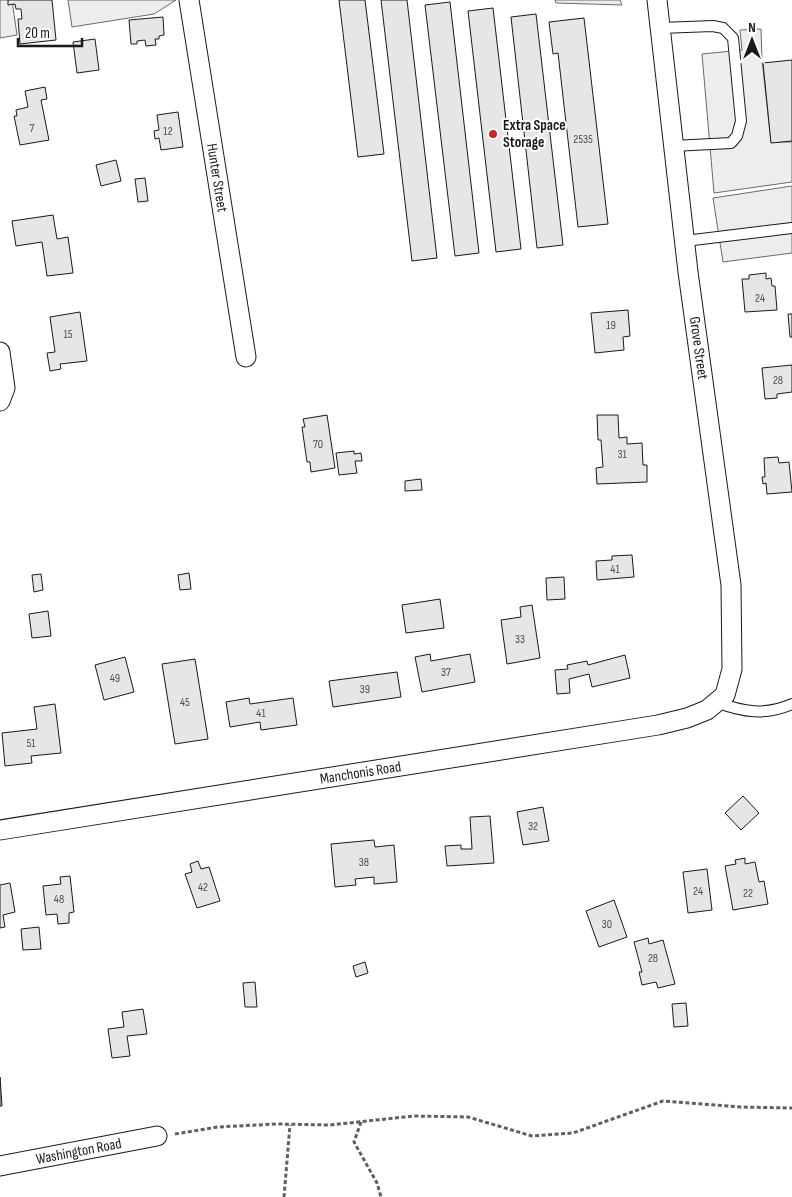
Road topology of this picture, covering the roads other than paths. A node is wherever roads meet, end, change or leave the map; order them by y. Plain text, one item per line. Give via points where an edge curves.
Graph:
1 (189, 0) edge
2 (657, 0) edge
3 (660, 28) junction
4 (673, 146) junction
5 (792, 228) edge
6 (685, 240) junction
7 (0, 352) edge
8 (246, 357) dead end
9 (2, 395) edge
10 (720, 699) junction
11 (792, 704) edge
12 (0, 830) edge
13 (157, 1136) road end
14 (0, 1166) edge

1 - 8 street, Hunter Street
2 - 3 street, Grove Street
3 - 4 street, Grove Street
3 - 4 lane via 718,27 733,38 741,121 737,136 731,143
4 - 6 street, Grove Street
5 - 6 lane
6 - 10 street, Grove Street via 731,585 732,669
7 - 9 street
10 - 11 lane via 739,710 763,712
10 - 12 street, Manchonis Road via 708,710 658,726
13 - 14 street, Washington Road

